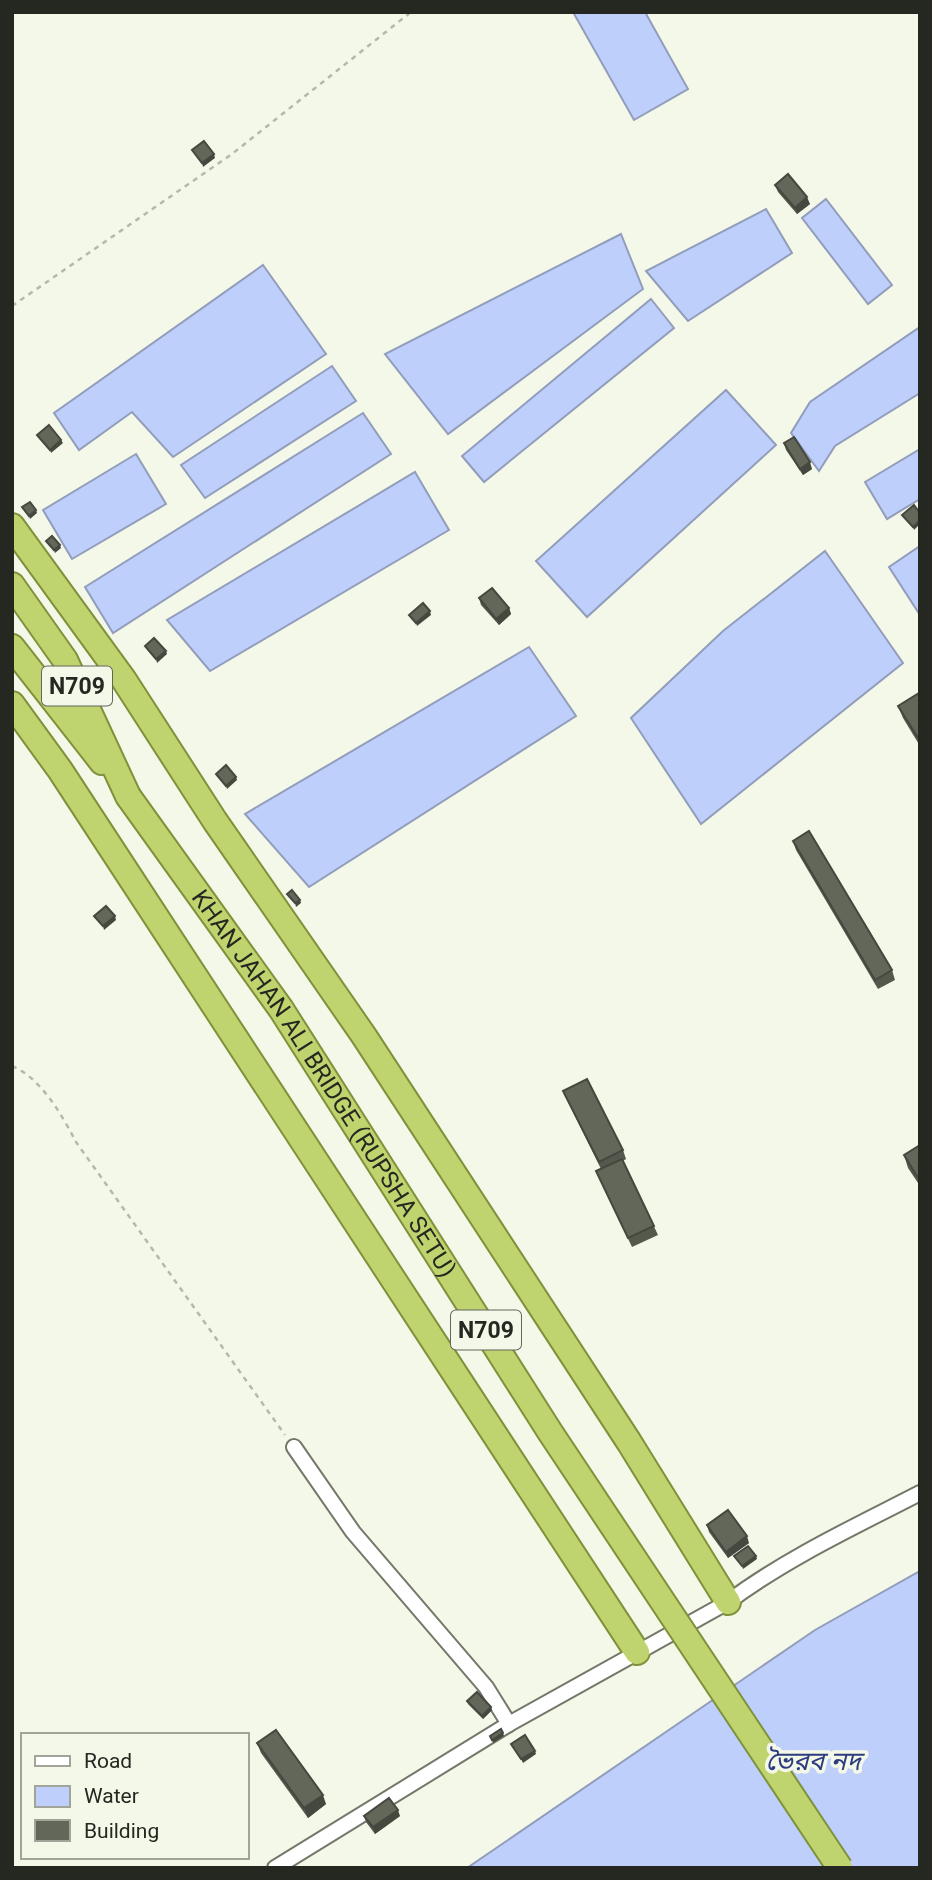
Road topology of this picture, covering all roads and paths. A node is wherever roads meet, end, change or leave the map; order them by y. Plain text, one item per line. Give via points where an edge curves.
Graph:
1 (411, 12) edge
2 (12, 306) edge
3 (12, 526) edge
4 (12, 584) edge
5 (12, 647) edge
6 (12, 704) edge
7 (128, 796) junction
8 (12, 1066) edge
9 (294, 1447) joint
10 (920, 1493) edge
11 (728, 1602) junction
12 (637, 1652) junction
13 (509, 1724) junction
14 (275, 1868) edge
15 (840, 1868) edge

1 - 2 path via 232,154
3 - 11 highway via 124,680 364,1036
4 - 7 highway, N709 via 65,660
5 - 7 highway, N709
6 - 12 highway via 75,793
7 - 15 highway, KHAN JAHAN ALI BRIDGE (RUPSHA SETU) / N709, bridge via 281,1009 550,1432
8 - 9 path via 26,1072 66,1122
9 - 13 street via 352,1532 486,1687
10 - 11 street via 780,1568
11 - 12 street
12 - 13 street
13 - 14 street

